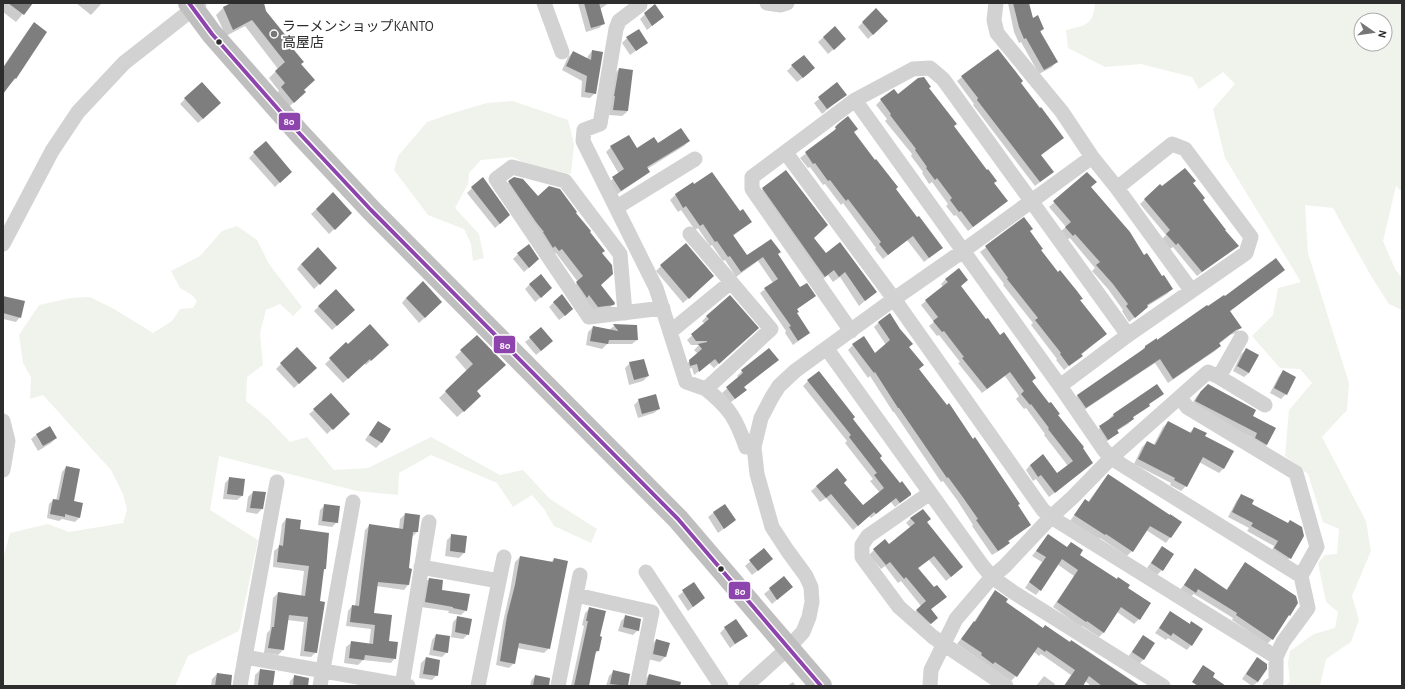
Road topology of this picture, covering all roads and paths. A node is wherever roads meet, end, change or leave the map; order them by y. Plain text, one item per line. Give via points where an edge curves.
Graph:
1 (544, 3) edge
2 (638, 3) edge
3 (767, 3) edge
4 (787, 3) edge
5 (996, 3) edge
6 (195, 5) edge
7 (562, 52) dead end
8 (855, 100) junction
9 (786, 153) junction
10 (1092, 156) junction
11 (695, 159) dead end
12 (1117, 188) junction
13 (1031, 201) junction
14 (617, 208) junction
15 (690, 234) dead end
16 (3, 244) edge
17 (963, 251) junction
18 (731, 282) junction
19 (1190, 290) junction
20 (894, 299) junction
21 (663, 308) junction
22 (625, 313) junction
23 (851, 331) junction
24 (670, 332) junction
25 (1128, 335) junction
26 (1241, 338) dead end
27 (827, 349) junction
28 (1218, 377) junction
29 (1060, 386) junction
30 (706, 389) junction
31 (1180, 397) junction
32 (1265, 405) dead end
33 (3, 421) edge
34 (754, 447) junction
35 (1111, 458) junction
36 (3, 470) edge
37 (277, 482) dead end
38 (930, 493) junction
39 (353, 502) dead end
40 (1051, 517) junction
41 (429, 522) dead end
42 (504, 557) dead end
43 (421, 567) junction
44 (646, 572) dead end
45 (580, 575) dead end
46 (1301, 576) junction
47 (992, 577) junction
48 (498, 581) junction
49 (576, 595) junction
50 (943, 644) junction
51 (788, 648) junction
52 (245, 657) junction
53 (1276, 657) junction
54 (323, 671) junction
55 (240, 686) edge
56 (320, 686) edge
57 (404, 686) edge
58 (478, 686) edge
59 (558, 686) edge
60 (637, 686) edge
61 (721, 686) edge
62 (746, 686) edge
63 (821, 686) edge
64 (930, 686) edge
65 (1006, 686) edge
66 (1163, 686) edge
67 (1270, 686) edge

1 - 7 street
2 - 14 street via 640,5 619,21 616,29 600,124 584,130 583,141
3 - 4 street
5 - 10 street via 994,20 997,33 1062,112
6 - 16 street via 124,63 78,112 52,150
6 - 51 highway via 212,34 305,139 393,232 678,519
8 - 9 street
8 - 13 street via 913,69 930,68 943,79
8 - 17 street
9 - 20 street
9 - 23 street via 752,177 752,189
10 - 12 street
10 - 13 street
11 - 14 street
12 - 19 street
12 - 19 street via 1172,144 1185,150 1251,237 1246,252
13 - 17 street
13 - 25 street
14 - 21 street
15 - 18 street
17 - 20 street
17 - 29 street
18 - 24 street
18 - 30 street via 771,328
19 - 25 street
20 - 23 street
20 - 40 street via 1043,510
21 - 22 street
21 - 24 street
22 - 22 street via 620,254 565,181 512,167 496,179 589,317
23 - 27 street
24 - 30 street via 686,382
25 - 29 street
26 - 28 street
27 - 34 street via 795,371 779,386 761,418
27 - 38 street
28 - 31 street via 1208,372
28 - 32 street
29 - 35 street
30 - 34 street via 729,409 746,447
31 - 35 street
31 - 46 street via 1187,407 1296,473 1317,547
33 - 36 street via 8,441
34 - 51 street via 756,474 772,527 811,587 809,617 803,632
35 - 40 street
35 - 46 street
37 - 52 street
38 - 47 street
38 - 50 street via 868,536 862,546 862,557 899,607
39 - 54 street
40 - 47 street via 1006,566
40 - 53 street
41 - 43 street
42 - 48 street
43 - 48 street
43 - 57 street
44 - 61 street
45 - 49 street
46 - 53 street via 1308,608 1282,642
47 - 50 street via 956,619
47 - 66 street
48 - 58 street
49 - 59 street
49 - 60 street via 652,612
50 - 64 street via 931,670
50 - 65 street
51 - 62 street
51 - 63 highway
52 - 54 street
52 - 55 street
53 - 67 street via 1276,682
54 - 56 street
54 - 57 street

